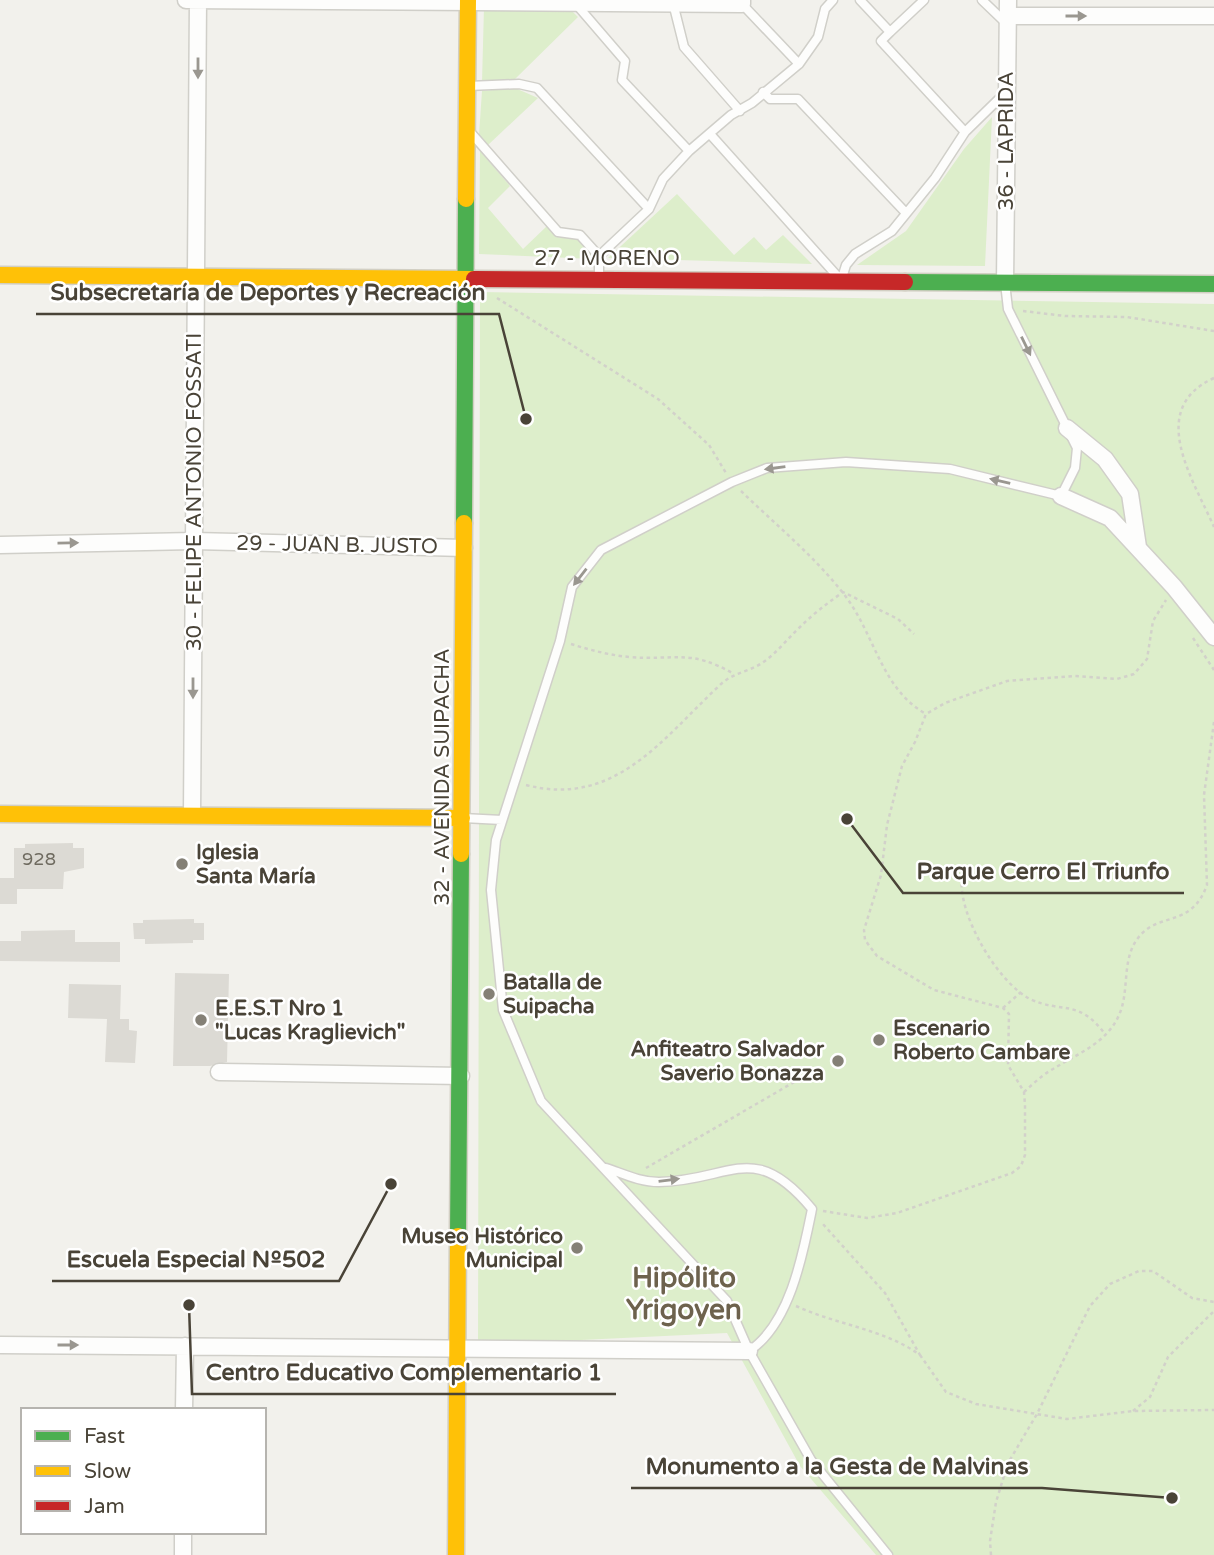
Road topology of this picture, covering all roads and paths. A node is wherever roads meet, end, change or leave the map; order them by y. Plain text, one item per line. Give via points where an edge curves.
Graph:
1 (186, 0) edge
2 (198, 0) edge
3 (833, 0) edge
4 (860, 0) edge
5 (924, 0) edge
6 (982, 0) edge
7 (468, 1) edge
8 (742, 2) edge
9 (575, 3) junction
10 (673, 3) junction
11 (1008, 13) edge
12 (1214, 16) edge
13 (890, 32) junction
14 (799, 64) junction
15 (468, 86) junction
16 (763, 92) junction
17 (1006, 92) junction
18 (740, 111) junction
19 (467, 129) junction
20 (965, 132) junction
21 (710, 134) junction
22 (690, 151) junction
23 (649, 209) junction
24 (905, 213) junction
25 (599, 256) junction
26 (0, 275) edge
27 (196, 277) junction
28 (466, 279) junction
29 (599, 279) junction
30 (841, 281) junction
31 (1005, 283) junction
32 (1214, 284) edge
33 (489, 293) dead end
34 (1008, 309) junction
35 (1214, 331) edge
36 (1214, 378) edge
37 (1067, 428) junction
38 (732, 482) junction
39 (1061, 496) junction
40 (1214, 527) edge
41 (194, 541) junction
42 (0, 545) edge
43 (1138, 547) junction
44 (464, 548) junction
45 (1174, 587) junction
46 (843, 592) junction
47 (914, 634) dead end
48 (1214, 637) edge
49 (560, 641) junction
50 (734, 674) junction
51 (926, 714) junction
52 (1214, 722) edge
53 (513, 781) junction
54 (0, 814) edge
55 (192, 816) junction
56 (462, 818) junction
57 (502, 820) junction
58 (962, 877) dead end
59 (1021, 992) junction
60 (1003, 1008) junction
61 (1105, 1034) junction
62 (219, 1072) dead end
63 (808, 1074) dead end
64 (461, 1076) junction
65 (1024, 1092) junction
66 (603, 1167) junction
67 (631, 1177) junction
68 (812, 1209) junction
69 (786, 1301) junction
70 (1214, 1302) edge
71 (1214, 1311) edge
72 (0, 1345) edge
73 (185, 1346) junction
74 (459, 1349) junction
75 (749, 1351) junction
76 (920, 1355) junction
77 (184, 1408) edge
78 (1214, 1410) edge
79 (1133, 1411) junction
80 (1037, 1414) junction
81 (183, 1534) edge
82 (183, 1555) edge
83 (456, 1555) edge
84 (888, 1555) edge
85 (991, 1555) edge

1 - 2 street
2 - 7 street
2 -> 27 street, 30 - FELIPE ANTONIO FOSSATI
3 - 14 lane via 825,9 818,37
4 - 13 lane
5 - 13 lane
6 - 11 lane
7 - 9 street
7 - 15 street, 32 - AVENIDA SUIPACHA
8 - 10 street
8 - 14 lane
9 - 10 street
9 - 22 lane via 625,61 622,80
10 - 18 lane via 684,47
11 -> 12 street
11 - 17 street, 36 - LAPRIDA
13 - 20 lane via 881,41
14 - 16 lane
15 - 19 street, 32 - AVENIDA SUIPACHA
15 - 23 lane via 537,88
16 - 18 lane
16 - 24 lane via 770,99 798,99
17 - 20 lane
17 - 31 street, 36 - LAPRIDA
18 - 21 lane
19 - 25 lane via 558,232 580,235
19 - 28 street, 32 - AVENIDA SUIPACHA
20 - 24 lane
21 - 22 lane
21 - 30 lane
22 - 23 lane via 663,179
23 - 25 lane
24 - 30 lane via 892,231 855,254
25 - 29 lane
26 - 27 street, 27 - MORENO
27 - 28 street, 27 - MORENO
27 - 41 street, 30 - FELIPE ANTONIO FOSSATI
28 - 29 street, 27 - MORENO
28 - 44 street, 32 - AVENIDA SUIPACHA
29 - 30 street, 27 - MORENO
30 - 31 street, 27 - MORENO
31 - 32 street, 27 - MORENO
31 - 34 lane
33 - 38 path via 658,399 709,445
34 - 35 path via 1127,317
34 -> 37 lane
36 - 40 path via 1195,390 1179,411 1177,430
37 - 39 lane via 1077,448 1075,468
37 - 43 street via 1104,459 1130,494
39 -> 38 lane via 950,469 846,462 767,468
38 - 46 path
38 -> 49 lane via 601,550 572,587
39 - 43 street via 1110,517
42 -> 41 street, 29 - JUAN B. JUSTO
41 - 44 street, 29 - JUAN B. JUSTO
41 -> 55 street, 30 - FELIPE ANTONIO FOSSATI
43 - 45 street
44 - 56 street, 32 - AVENIDA SUIPACHA
45 - 48 street
45 - 51 path via 1153,621 1147,659 1134,674 1117,679 1074,676 1007,681
46 - 47 path via 898,618
46 - 50 path via 760,665
46 - 51 path via 898,693
49 - 50 path via 629,657 685,655
49 - 53 lane
50 - 53 path via 636,764 605,782 567,791
51 - 60 path via 893,794 865,940 877,956 934,990
52 - 61 path via 1204,795 1207,884 1196,906 1138,937 1130,951 1120,1014
53 - 57 lane
54 - 55 street
55 - 56 street
56 - 57 lane
56 - 64 street, 32 - AVENIDA SUIPACHA
57 - 66 lane via 491,890 503,1010 541,1101
58 - 59 path via 960,893 970,922 983,947
59 - 60 path
59 - 61 path via 1037,1001 1082,1012
60 - 65 path via 1009,1014 1008,1065
61 - 65 path
62 - 64 street
63 - 67 path
64 - 74 street, 32 - AVENIDA SUIPACHA
65 - 68 path via 1026,1155 1012,1172 897,1213 867,1218
66 - 67 lane
66 - 75 lane via 727,1301
67 -> 68 lane via 672,1181 748,1166 784,1180
68 - 69 lane via 802,1259
68 - 76 path via 885,1293
69 - 75 lane via 760,1345
69 - 76 path via 851,1328 890,1336
70 - 80 path via 1192,1298 1153,1271 1139,1271 1110,1284 1090,1306
71 - 79 path via 1168,1357 1150,1397
72 -> 73 street
73 - 74 street
73 - 77 street
74 - 75 street
74 - 83 street, 32 - AVENIDA SUIPACHA
75 - 84 lane via 811,1460
76 - 80 path via 946,1392 960,1399
78 - 79 path
79 - 80 path via 1067,1419
80 - 85 path via 1008,1463 996,1502
81 - 82 street

